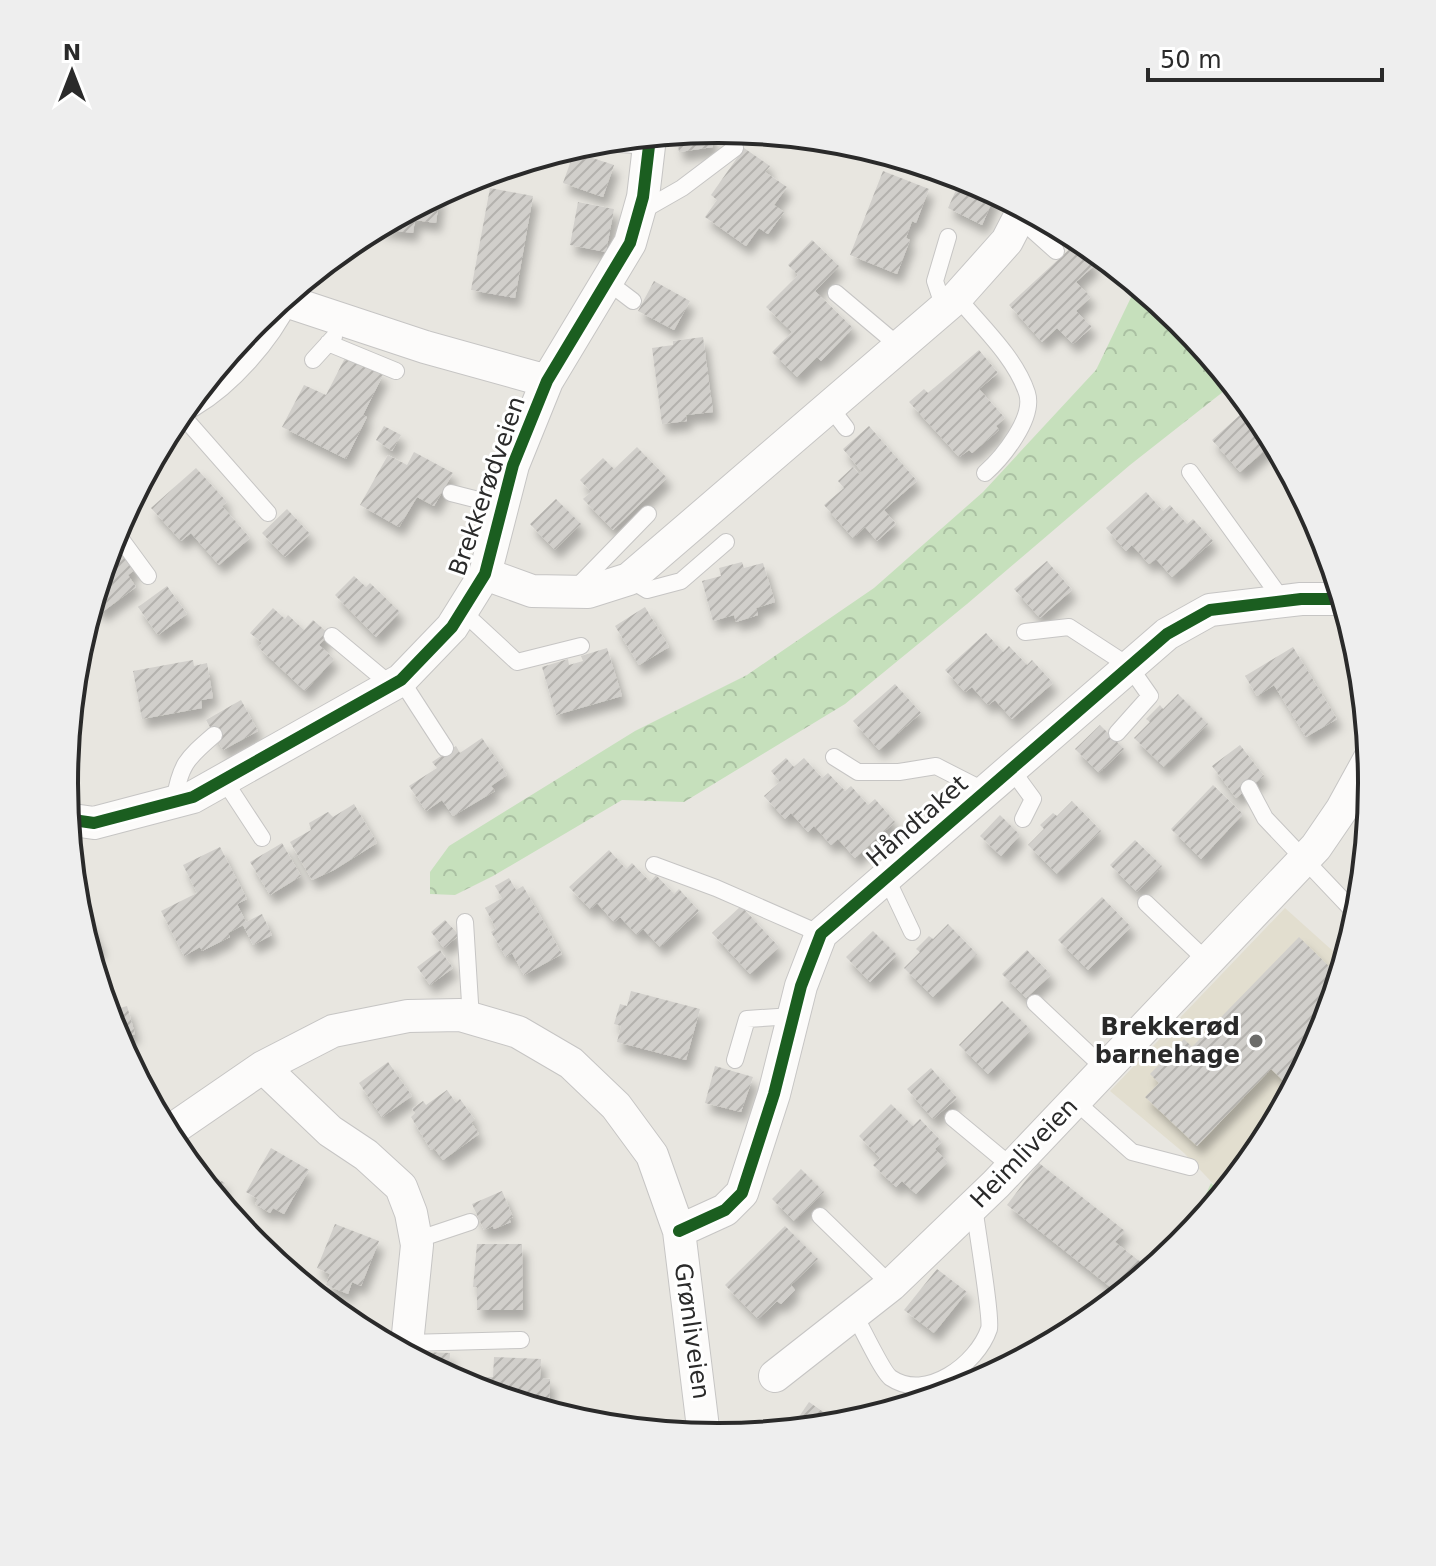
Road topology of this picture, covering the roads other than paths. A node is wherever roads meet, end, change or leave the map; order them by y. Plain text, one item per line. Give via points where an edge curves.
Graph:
1 (647, 147) edge
2 (735, 148) dead end
3 (638, 213) junction
4 (1018, 218) edge
5 (1033, 227) edge
6 (948, 237) dead end
7 (1056, 251) dead end
8 (836, 293) dead end
9 (951, 303) junction
10 (293, 305) edge
11 (339, 333) junction
12 (256, 340) edge
13 (900, 347) junction
14 (313, 360) dead end
15 (232, 367) edge
16 (396, 371) dead end
17 (547, 381) junction
18 (189, 423) edge
19 (1190, 472) dead end
20 (985, 473) dead end
21 (451, 493) dead end
22 (502, 506) junction
23 (268, 513) dead end
24 (648, 514) dead end
25 (726, 542) dead end
26 (125, 544) edge
27 (485, 574) junction
28 (148, 576) dead end
29 (629, 579) junction
30 (571, 592) junction
31 (1331, 600) edge
32 (1283, 601) junction
33 (462, 611) junction
34 (1025, 632) dead end
35 (332, 636) dead end
36 (581, 646) dead end
37 (1129, 666) junction
38 (397, 683) junction
39 (1117, 733) dead end
40 (214, 735) dead end
41 (445, 748) dead end
42 (834, 757) dead end
43 (1011, 769) junction
44 (224, 780) junction
45 (1358, 780) edge
46 (1249, 788) dead end
47 (985, 791) junction
48 (174, 802) junction
49 (1023, 819) dead end
50 (79, 820) edge
51 (262, 838) dead end
52 (1304, 859) junction
53 (654, 865) dead end
54 (886, 877) junction
55 (1146, 903) dead end
56 (1347, 904) edge
57 (465, 922) dead end
58 (912, 932) dead end
59 (821, 934) junction
60 (1207, 961) junction
61 (1035, 1003) dead end
62 (793, 1016) junction
63 (471, 1019) junction
64 (735, 1060) dead end
65 (263, 1067) junction
66 (1105, 1069) junction
67 (1075, 1101) junction
68 (953, 1118) dead end
69 (178, 1126) edge
70 (1012, 1167) junction
71 (1190, 1167) dead end
72 (974, 1206) junction
73 (820, 1216) dead end
74 (470, 1222) dead end
75 (679, 1231) junction
76 (416, 1240) junction
77 (891, 1285) junction
78 (854, 1314) junction
79 (521, 1340) dead end
80 (406, 1341) edge
81 (421, 1349) edge
82 (775, 1376) dead end
83 (946, 1380) edge
84 (925, 1389) edge
85 (704, 1423) edge

1 - 3 street, Brekkerødveien
2 - 3 lane
3 - 17 street, Brekkerødveien via 620,292
4 - 9 street, Brekkerødveien via 1007,241
5 - 7 lane
6 - 9 lane via 935,281
8 - 13 lane
9 - 13 street, Brekkerødveien
9 - 20 lane via 1009,361 1028,395 1025,417 1005,455
10 - 11 street, Brekkerødveien
11 - 14 lane
11 - 16 lane
11 - 17 street, Brekkerødveien via 425,347
12 - 15 street
13 - 29 street, Brekkerødveien via 838,418
17 - 22 street, Brekkerødveien
18 - 23 lane
19 - 32 lane
21 - 22 lane
22 - 27 street, Brekkerødveien
24 - 30 lane
25 - 29 lane via 681,581 647,590
26 - 28 lane
27 - 30 street, Brekkerødveien via 532,591
27 - 33 street, Brekkerødveien
29 - 30 street, Brekkerødveien
31 - 32 street, Håndtaket
32 - 37 street, Håndtaket via 1210,610 1167,634
33 - 36 lane via 517,662
33 - 38 street, Brekkerødveien
34 - 37 lane via 1069,627
35 - 38 lane
37 - 39 lane via 1150,696
37 - 43 street, Håndtaket
38 - 41 lane
38 - 44 street, Brekkerødveien
40 - 48 lane via 189,757
42 - 47 lane via 858,772 936,766
43 - 47 street, Håndtaket
43 - 49 lane via 1033,799
44 - 48 street, Brekkerødveien
44 - 51 lane
45 - 52 street, Heimliveien
46 - 52 lane via 1265,818
47 - 54 street, Håndtaket
48 - 50 street, Brekkerødveien via 94,823
52 - 56 lane
52 - 60 street, Heimliveien
53 - 59 lane
54 - 58 lane
54 - 59 street, Håndtaket
55 - 60 lane
57 - 63 lane
59 - 62 street, Håndtaket
60 - 66 street, Heimliveien
61 - 66 lane
62 - 64 lane via 747,1019
62 - 75 street, Håndtaket via 742,1193 725,1210
63 - 65 street, Grønliveien via 408,1016 333,1031
63 - 75 street, Grønliveien via 518,1032 571,1063 616,1106 652,1155
65 - 69 street, Grønliveien
65 - 76 street via 330,1131 401,1187
66 - 67 street, Heimliveien
67 - 70 street, Heimliveien
67 - 71 lane via 1132,1152
68 - 70 lane
70 - 72 street, Heimliveien
72 - 77 street, Heimliveien
72 - 83 lane via 990,1327 969,1361
73 - 77 lane
74 - 76 lane
75 - 85 street, Grønliveien
76 - 80 street
77 - 78 street, Heimliveien
78 - 82 street, Heimliveien
78 - 84 lane via 887,1377
79 - 81 lane

